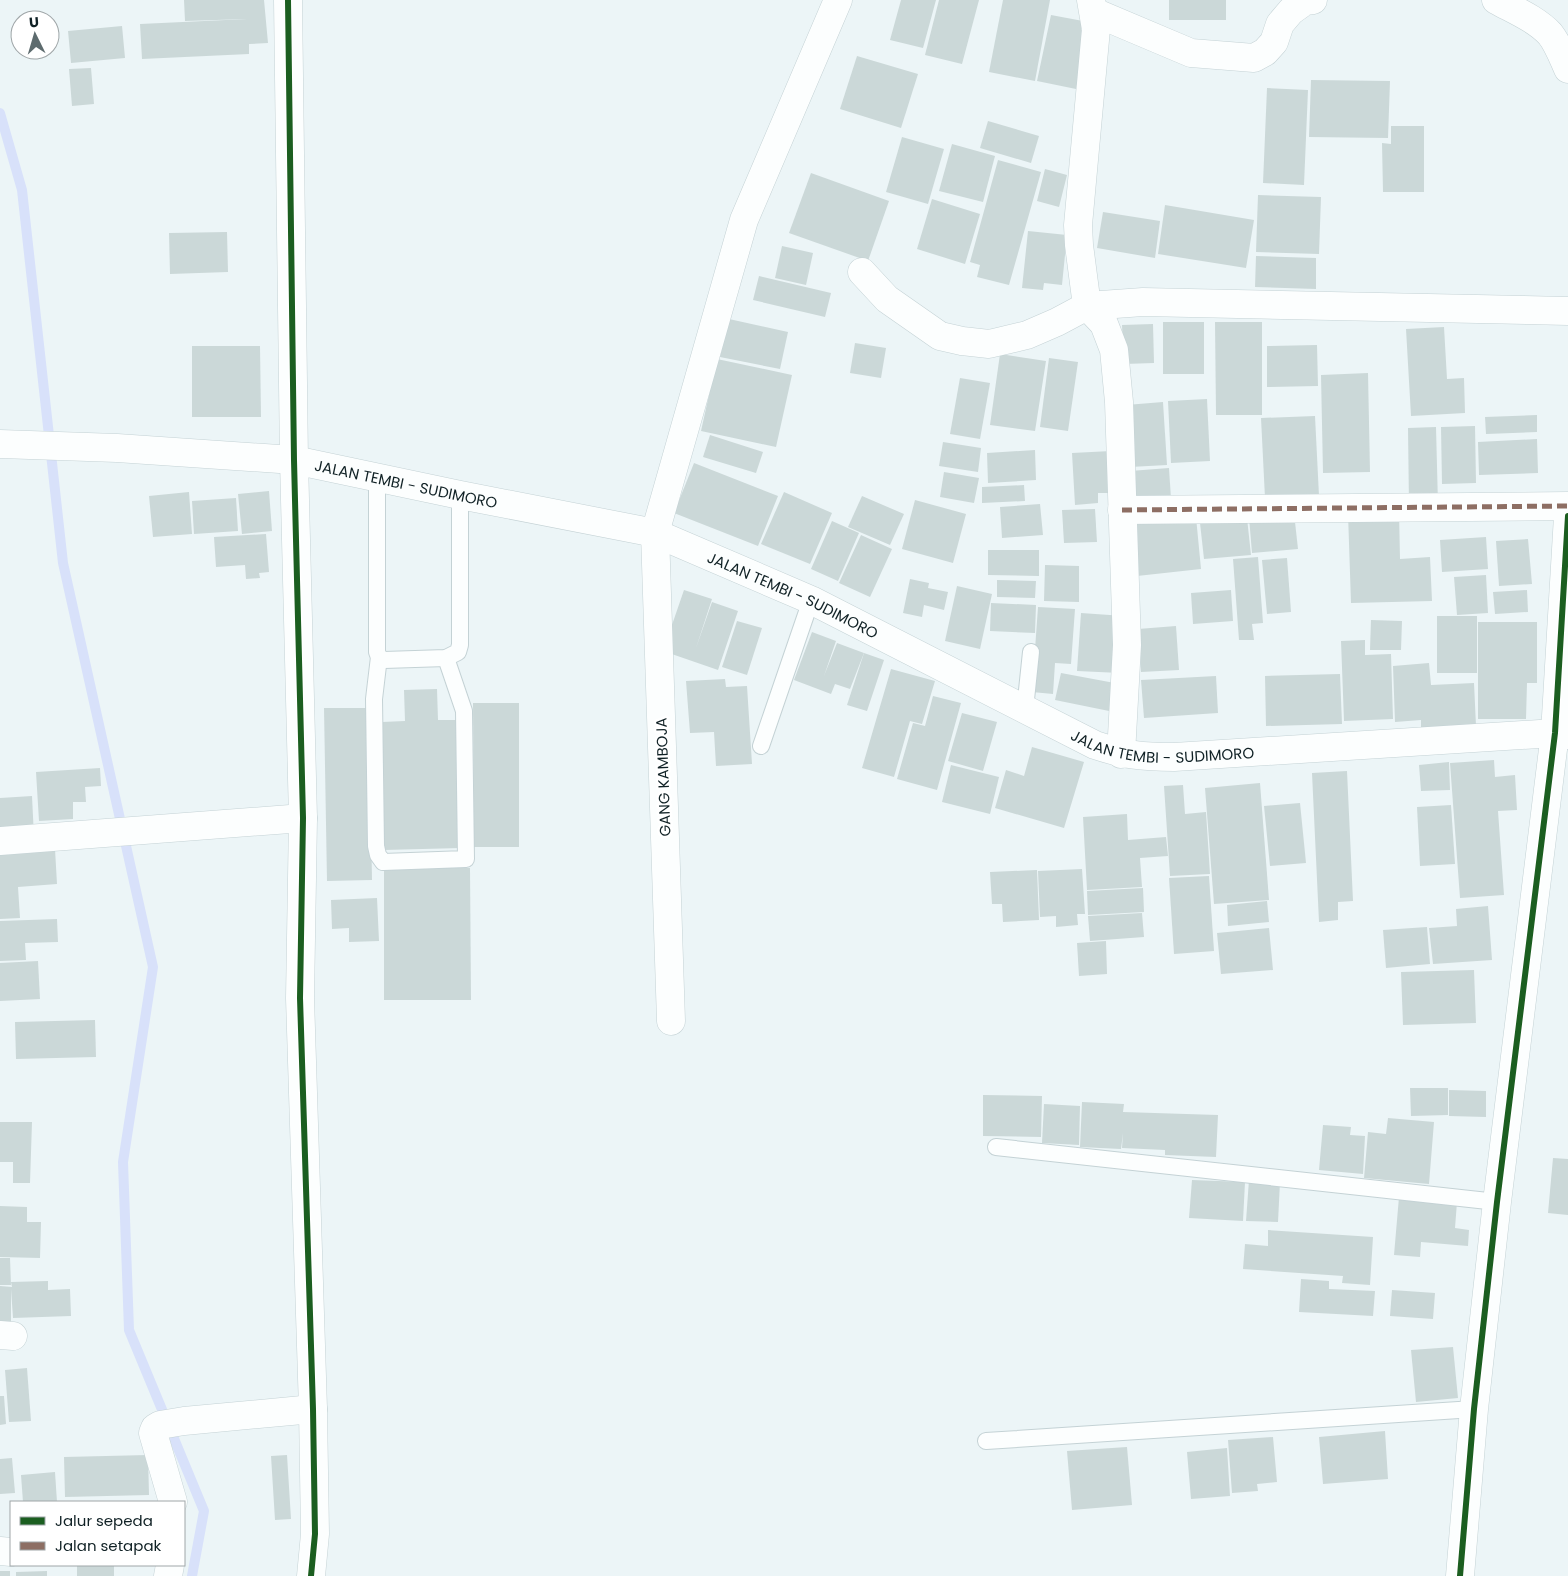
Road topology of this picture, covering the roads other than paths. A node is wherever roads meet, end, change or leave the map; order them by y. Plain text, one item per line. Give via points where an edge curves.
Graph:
1 (288, 0) edge
2 (838, 0) edge
3 (1313, 0) edge
4 (1496, 0) edge
5 (1093, 6) edge
6 (1568, 69) edge
7 (862, 272) dead end
8 (1086, 306) junction
9 (1568, 311) edge
10 (0, 444) edge
11 (294, 460) junction
12 (377, 477) junction
13 (460, 495) junction
14 (1568, 506) edge
15 (1122, 510) junction
16 (1568, 516) edge
17 (655, 533) junction
18 (810, 600) junction
19 (1031, 652) dead end
20 (379, 657) junction
21 (446, 658) junction
22 (1025, 709) junction
23 (1562, 734) edge
24 (761, 746) dead end
25 (1121, 754) junction
26 (303, 818) junction
27 (0, 841) edge
28 (671, 1021) dead end
29 (996, 1147) dead end
30 (1497, 1202) junction
31 (313, 1409) junction
32 (1474, 1409) junction
33 (986, 1441) dead end
34 (173, 1501) edge
35 (311, 1576) edge
36 (1460, 1576) edge

1 - 11 street
2 - 17 street, GANG KAMBOJA via 744,220
3 - 5 street via 1305,0 1291,11 1280,24 1274,42 1254,58 1191,53
4 - 6 street via 1550,34
5 - 8 street via 1096,29 1078,224
7 - 8 street via 887,299 940,336 962,341 989,344 1027,335
8 - 9 street via 1143,302
8 - 15 street via 1104,324 1114,350
10 - 11 street, JALAN TEMBI - SUDIMORO
11 - 12 street, JALAN TEMBI - SUDIMORO
11 - 26 street
12 - 13 street, JALAN TEMBI - SUDIMORO
12 - 20 lane via 376,652
13 - 17 street, JALAN TEMBI - SUDIMORO
13 - 21 lane via 460,645 458,652
14 - 15 street
15 - 25 street via 1127,645
16 - 23 street
17 - 18 street, JALAN TEMBI - SUDIMORO
17 - 28 street, GANG KAMBOJA
18 - 22 street, JALAN TEMBI - SUDIMORO
18 - 24 lane
19 - 22 lane
20 - 21 lane via 384,660
20 - 21 lane via 374,699 376,846 383,862 466,859 464,711
22 - 25 street, JALAN TEMBI - SUDIMORO via 1095,745
23 - 25 street, JALAN TEMBI - SUDIMORO via 1174,757
23 - 30 street
26 - 27 street
26 - 31 street via 300,998
29 - 30 lane
30 - 32 street
31 - 34 street via 172,1423 155,1428 152,1433
31 - 35 street via 315,1534
32 - 33 lane
32 - 36 street

